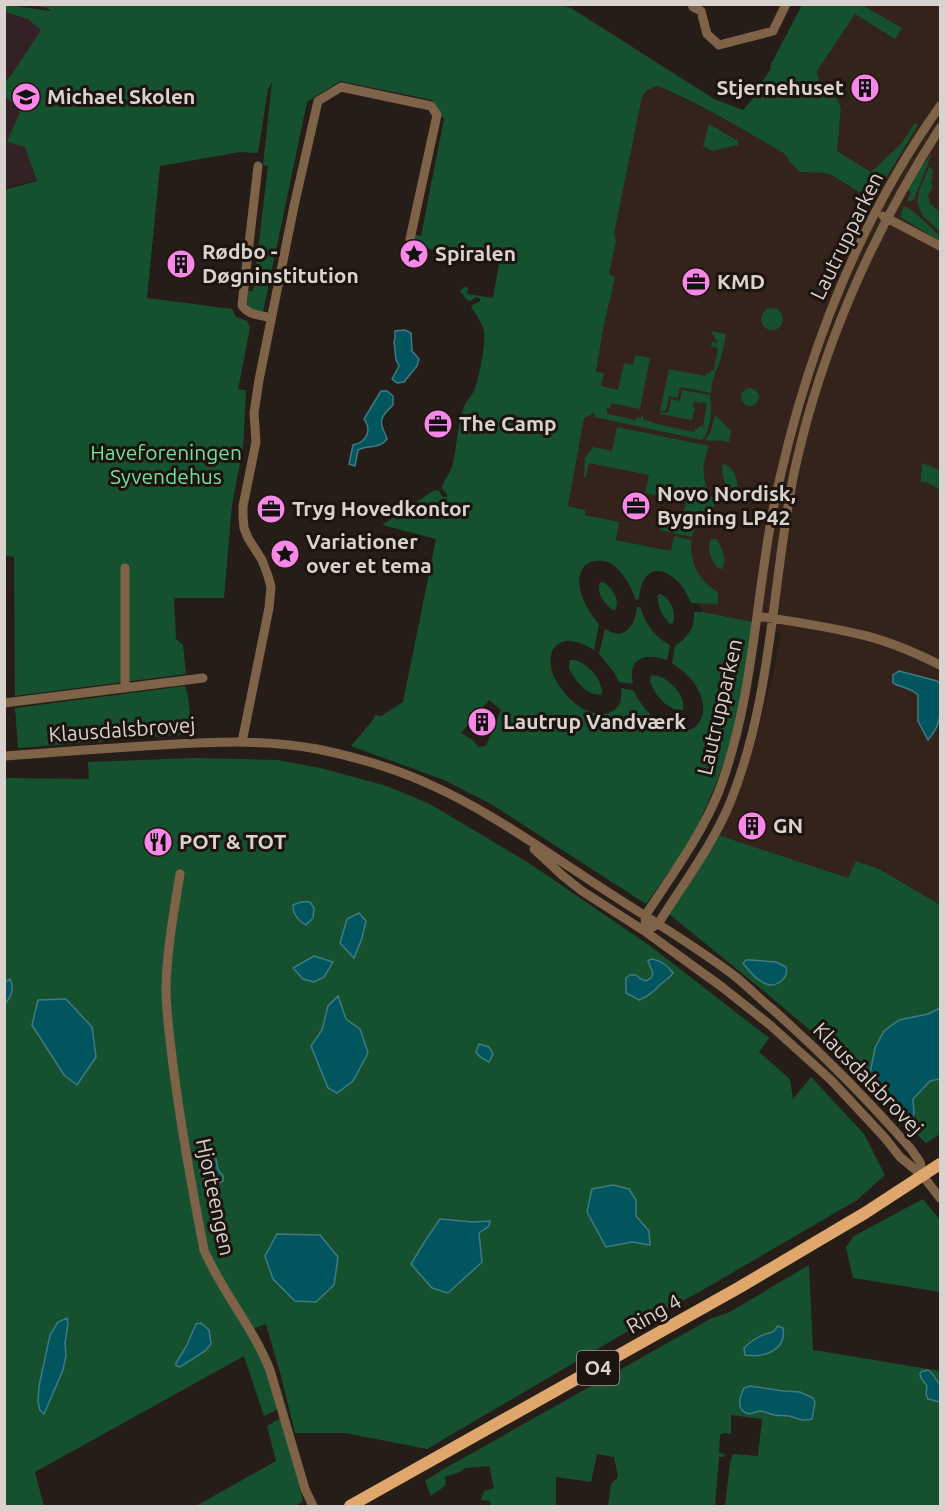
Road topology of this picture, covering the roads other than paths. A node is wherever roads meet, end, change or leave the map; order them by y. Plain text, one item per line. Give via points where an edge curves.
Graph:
1 (692, 4) edge
2 (786, 4) edge
3 (940, 106) edge
4 (940, 128) edge
5 (258, 166) dead end
6 (876, 212) junction
7 (888, 218) junction
8 (410, 239) dead end
9 (940, 246) edge
10 (271, 318) junction
11 (125, 568) dead end
12 (757, 616) junction
13 (773, 618) junction
14 (940, 665) edge
15 (203, 678) dead end
16 (125, 688) junction
17 (4, 703) edge
18 (242, 742) junction
19 (4, 756) edge
20 (514, 831) junction
21 (180, 874) dead end
22 (645, 916) junction
23 (658, 924) junction
24 (646, 932) junction
25 (940, 1164) edge
26 (923, 1176) junction
27 (940, 1198) edge
28 (313, 1506) edge
29 (350, 1506) edge

1 - 2 street via 700,11 707,34 719,45 773,31
3 - 6 street, Lautrupparken
4 - 7 street, Lautrupparken
5 - 10 street via 242,305 248,312
6 - 7 street
6 - 12 street, Lautrupparken via 833,305 800,400 773,509
7 - 9 street
7 - 13 street, Lautrupparken via 852,291 816,388 793,478
8 - 10 street via 437,115 431,106 341,87 318,101
10 - 18 street via 254,413 256,442 243,517 248,538 262,560 271,587
11 - 16 street
12 - 13 street
12 - 22 street, Lautrupparken via 743,706 719,791 694,841
13 - 14 street via 859,634
13 - 23 street, Lautrupparken via 760,698 729,805 698,863
15 - 16 street
16 - 17 street
18 - 19 street, Klausdalsbrovej
18 - 20 street, Klausdalsbrovej via 315,749 386,767 460,799
20 - 22 street, Klausdalsbrovej
20 - 24 street, Klausdalsbrovej via 562,876
21 - 28 street, Hjorteengen via 168,961 168,1021 180,1120 204,1250 262,1351
22 - 23 street, Klausdalsbrovej
22 - 24 street
23 - 24 street, Lautrupparken
23 - 26 street, Klausdalsbrovej via 737,978 810,1043 911,1149
24 - 26 street, Klausdalsbrovej via 770,1025 831,1080 900,1157
25 - 26 main road, Ring 4 / O4
26 - 27 street
26 - 29 main road, Ring 4 / O4 via 740,1287

